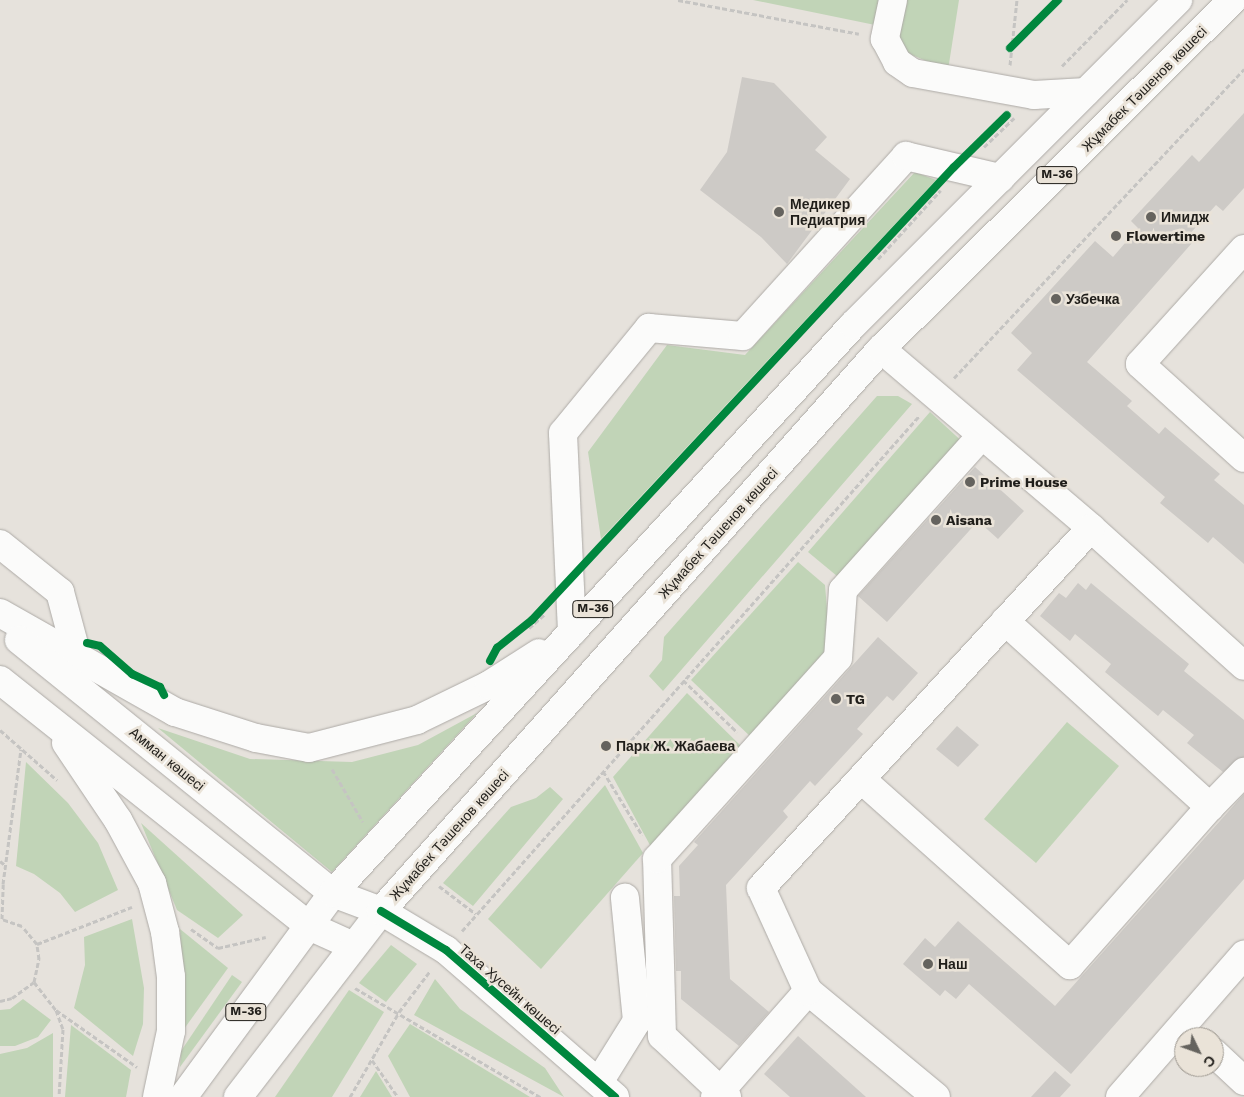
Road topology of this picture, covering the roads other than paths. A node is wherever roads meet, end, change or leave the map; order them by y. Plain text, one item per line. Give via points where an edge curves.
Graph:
1 (893, 0) edge
2 (1178, 0) edge
3 (1233, 0) edge
4 (1086, 92) junction
5 (1000, 178) junction
6 (1244, 248) edge
7 (881, 349) junction
8 (982, 435) junction
9 (1244, 458) edge
10 (1091, 528) junction
11 (0, 544) edge
12 (0, 613) edge
13 (1005, 621) junction
14 (0, 625) edge
15 (572, 632) junction
16 (78, 659) junction
17 (1244, 666) edge
18 (0, 680) edge
19 (51, 720) junction
20 (1244, 772) edge
21 (861, 779) junction
22 (1210, 807) junction
23 (333, 892) junction
24 (625, 898) dead end
25 (381, 911) junction
26 (309, 926) junction
27 (353, 946) junction
28 (1244, 955) edge
29 (808, 991) junction
30 (1193, 1027) edge
31 (1174, 1046) edge
32 (1224, 1062) edge
33 (1244, 1080) edge
34 (607, 1090) edge
35 (721, 1095) edge
36 (157, 1097) edge
37 (183, 1097) edge
38 (238, 1097) edge
39 (936, 1097) edge
40 (1120, 1097) edge

1 - 4 main road via 884,39 897,62 913,73 1034,95
2 - 4 main road, M-36
3 - 7 main road, Жұмабек Тәшенов көшесі / M-36
4 - 5 main road, M-36
5 - 15 main road, M-36 via 853,325
5 - 15 main road via 906,156 743,336 649,328 563,433
6 - 9 main road via 1140,364
7 - 8 main road
7 - 25 main road, Жұмабек Тәшенов көшесі / M-36
8 - 10 main road
8 - 35 main road via 843,590 838,658 657,859 662,1036
10 - 13 main road
10 - 17 main road
11 - 16 main road via 60,592
12 - 16 main road
13 - 21 main road
13 - 22 main road
14 - 23 main road, Амман көшесі
15 - 16 main road via 489,685 417,720 309,748 256,738 176,712
15 - 23 main road, M-36
18 - 19 main road
19 - 26 main road
19 - 36 main road via 118,820 152,883 171,977 171,1031
20 - 22 main road
21 - 22 main road via 1070,965
21 - 29 main road via 761,888
23 - 25 main road, Таха Хусейн көшесі
23 - 26 main road, M-36
24 - 34 main road via 636,1021
25 - 27 main road, Жұмабек Тәшенов көшесі / M-36
25 - 34 main road, Таха Хусейн көшесі via 446,950
26 - 27 main road
26 - 37 main road, M-36
27 - 38 main road, Жұмабек Тәшенов көшесі / M-36
28 - 30 main road
29 - 35 main road
29 - 39 main road
31 - 40 main road
32 - 33 main road

